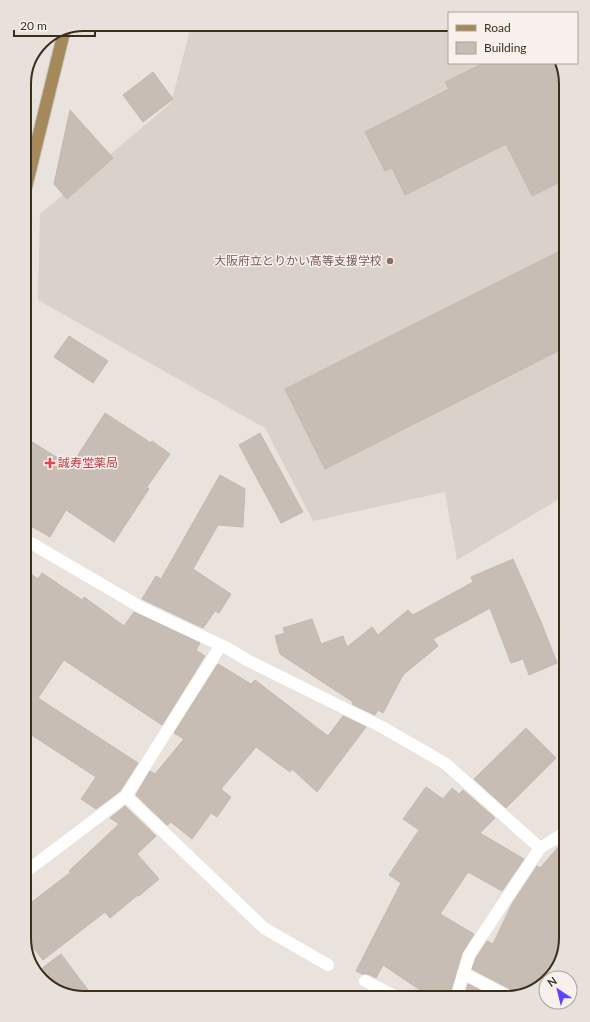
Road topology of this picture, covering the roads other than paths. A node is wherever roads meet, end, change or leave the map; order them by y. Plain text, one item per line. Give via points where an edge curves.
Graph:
1 (63, 36) edge
2 (31, 166) edge
3 (31, 543) edge
4 (221, 645) junction
5 (126, 796) junction
6 (559, 836) edge
7 (540, 848) junction
8 (31, 868) edge
9 (328, 965) dead end
10 (463, 973) junction
11 (365, 981) dead end
12 (385, 991) edge
13 (458, 991) edge
14 (498, 991) edge

1 - 2 main road
3 - 4 street via 142,608
4 - 5 street
4 - 7 street via 382,727 446,764
5 - 8 street
5 - 9 street via 264,928
6 - 7 street
7 - 10 street via 469,956
10 - 13 street
10 - 14 street
11 - 12 street

